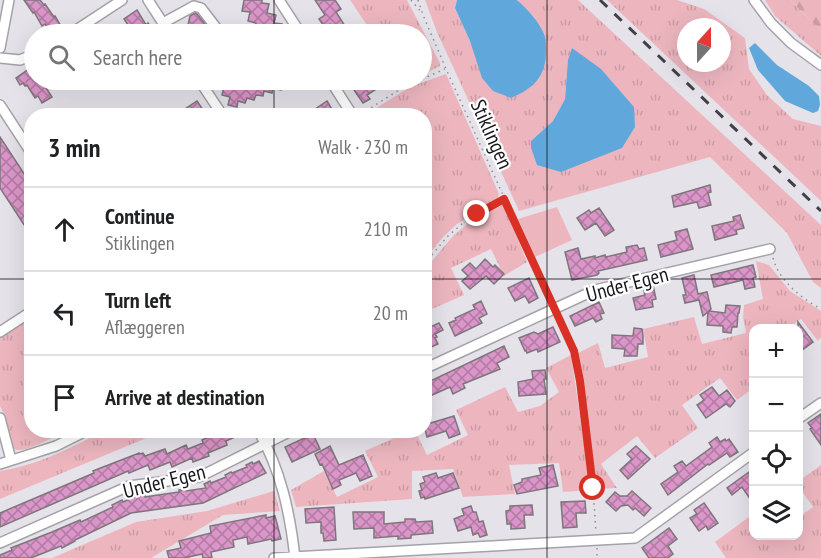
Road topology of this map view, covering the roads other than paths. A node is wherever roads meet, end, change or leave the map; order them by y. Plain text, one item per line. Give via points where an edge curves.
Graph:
1 (9, 0) edge
2 (122, 0) edge
3 (148, 0) edge
4 (279, 0) edge
5 (754, 0) edge
6 (85, 24) edge
7 (163, 24) joint
8 (213, 24) edge
9 (295, 24) edge
10 (0, 48) edge
11 (0, 58) edge
12 (24, 58) edge
13 (821, 65) edge
14 (206, 90) edge
15 (336, 90) edge
16 (0, 105) edge
17 (218, 108) edge
18 (348, 108) edge
19 (24, 142) edge
20 (770, 249) road end
21 (24, 316) edge
22 (0, 332) edge
23 (432, 365) edge
24 (821, 403) edge
25 (803, 416) edge
26 (0, 418) edge
27 (72, 438) edge
28 (263, 438) edge
29 (276, 438) edge
30 (266, 443) junction
31 (749, 455) edge
32 (11, 460) junction
33 (0, 464) edge
34 (0, 543) edge
35 (295, 557) edge
36 (274, 558) edge

1 - 10 street
2 - 6 street
3 - 7 street
4 - 9 street
5 - 13 street via 791,43
7 - 8 street via 194,6 201,8
11 - 12 street
14 - 17 street
15 - 18 street
16 - 19 street
20 - 23 street, Under Egen via 596,290
21 - 22 street
24 - 25 street
26 - 32 street
27 - 32 street
28 - 30 street
29 - 30 street, Under Egen
30 - 34 street, Under Egen via 199,477 129,486
30 - 35 street via 280,477
31 - 35 street via 635,538
32 - 33 street
35 - 36 street

